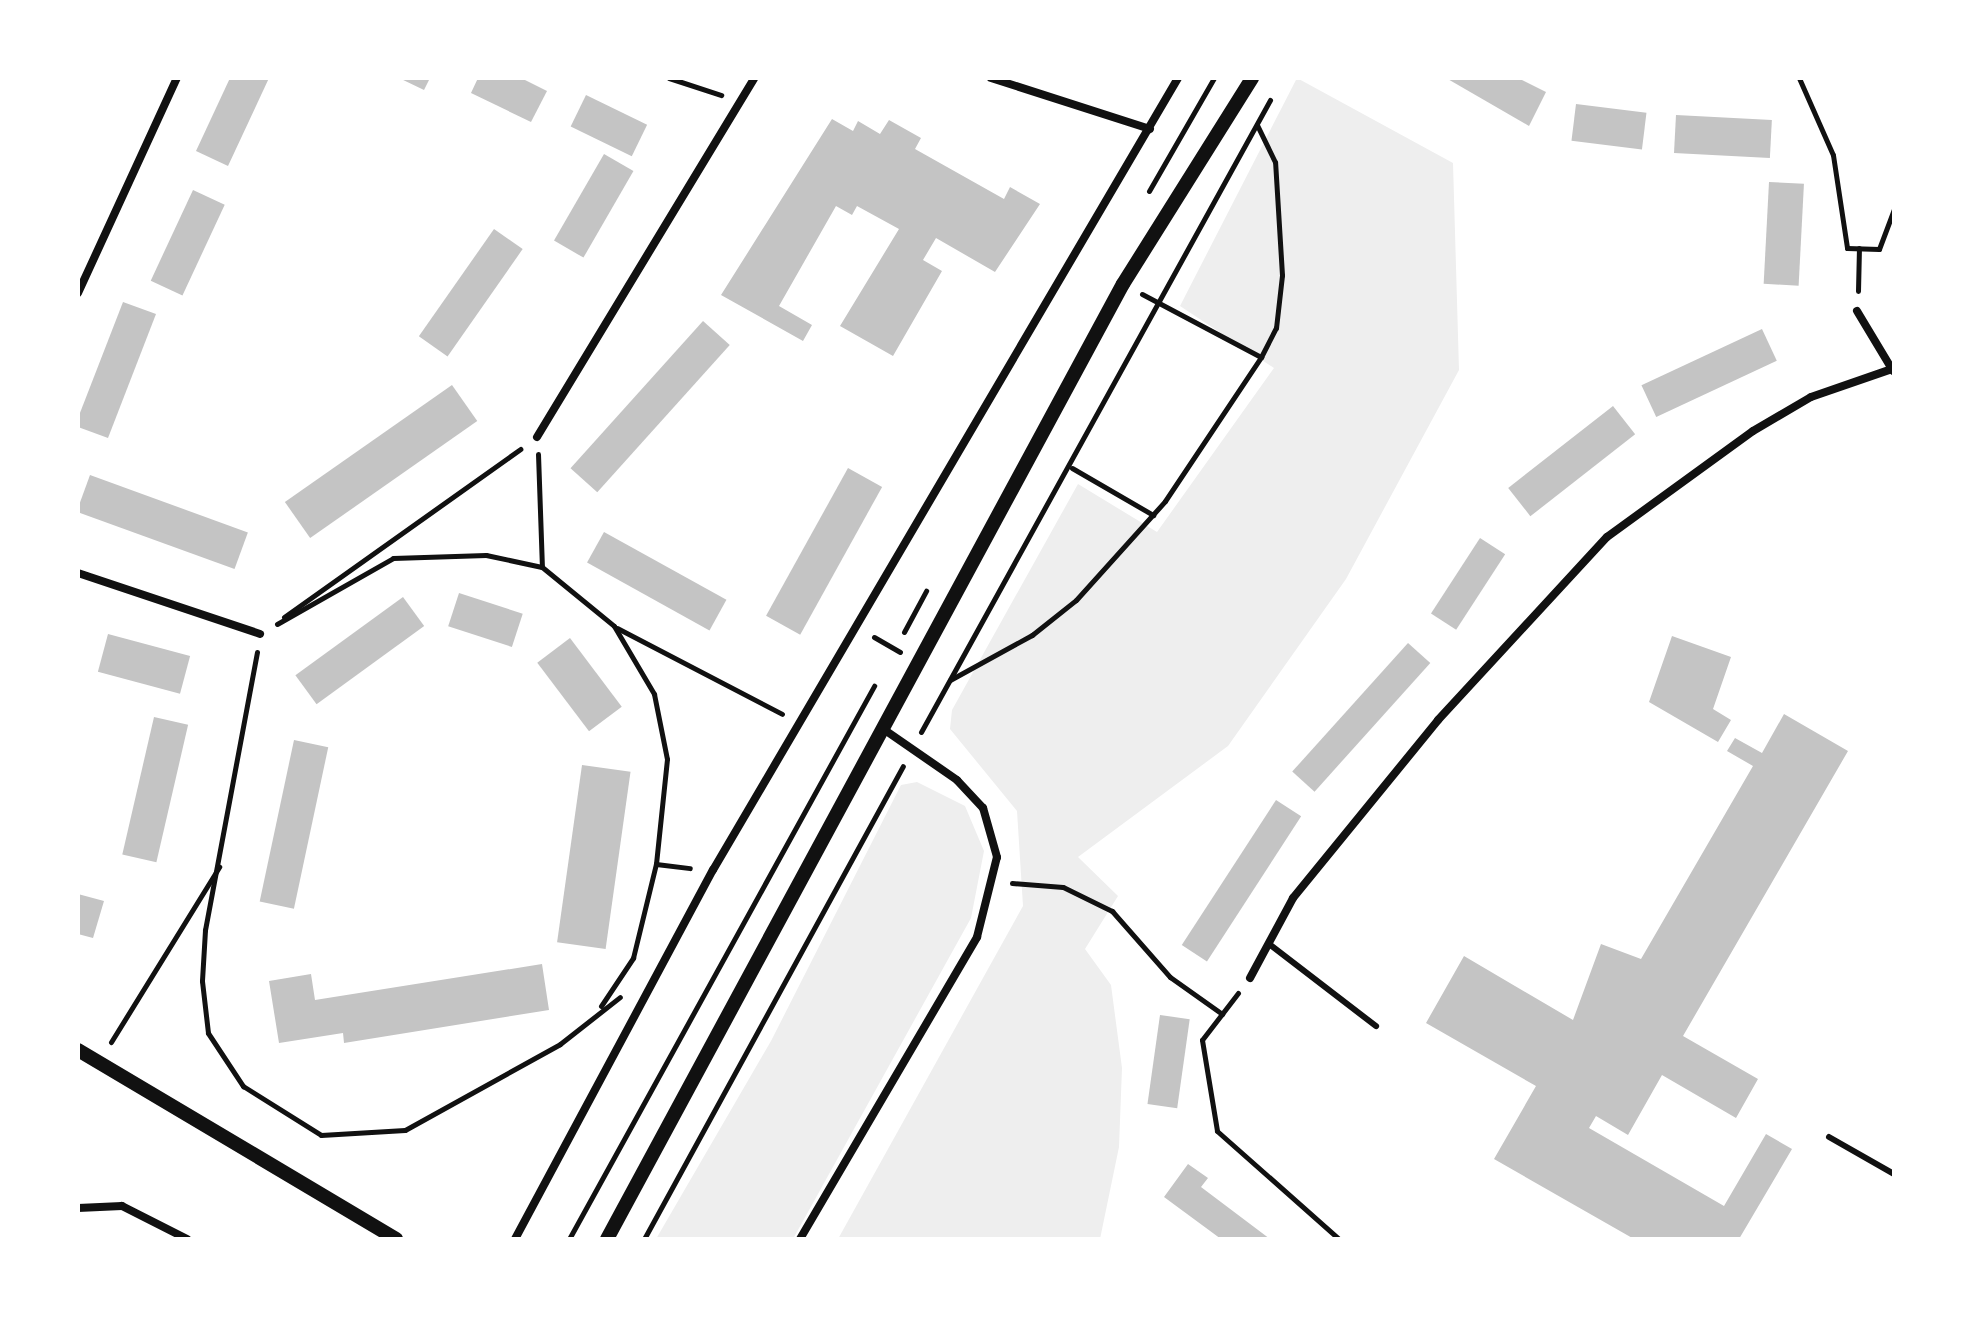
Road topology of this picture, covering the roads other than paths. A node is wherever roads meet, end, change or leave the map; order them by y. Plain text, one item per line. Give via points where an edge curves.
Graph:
1 (177, 78) edge
2 (754, 78) edge
3 (991, 78) edge
4 (1178, 78) edge
5 (1252, 78) edge
6 (1150, 129) junction
7 (78, 293) edge
8 (1857, 311) road end
9 (1893, 370) edge
10 (537, 437) road end
11 (78, 573) edge
12 (260, 634) road end
13 (878, 726) junction
14 (1269, 944) junction
15 (1250, 978) road end
16 (1376, 1026) dead end
17 (78, 1050) edge
18 (1829, 1137) dead end
19 (1894, 1174) edge
20 (78, 1208) edge
21 (187, 1239) edge
22 (396, 1239) edge
23 (515, 1239) edge
24 (607, 1239) edge
25 (800, 1239) edge

1 - 7 street
2 - 10 street
3 - 6 street
4 - 6 street
5 - 13 street via 1123,284
6 - 23 street via 713,870
8 - 9 street
9 - 14 street via 1811,397 1753,431 1607,537 1438,720 1293,898
11 - 12 street
13 - 24 street
13 - 25 street via 913,748 983,808 997,857 977,937
14 - 15 street
14 - 16 lane
17 - 22 street
18 - 19 lane
20 - 21 street via 122,1206

